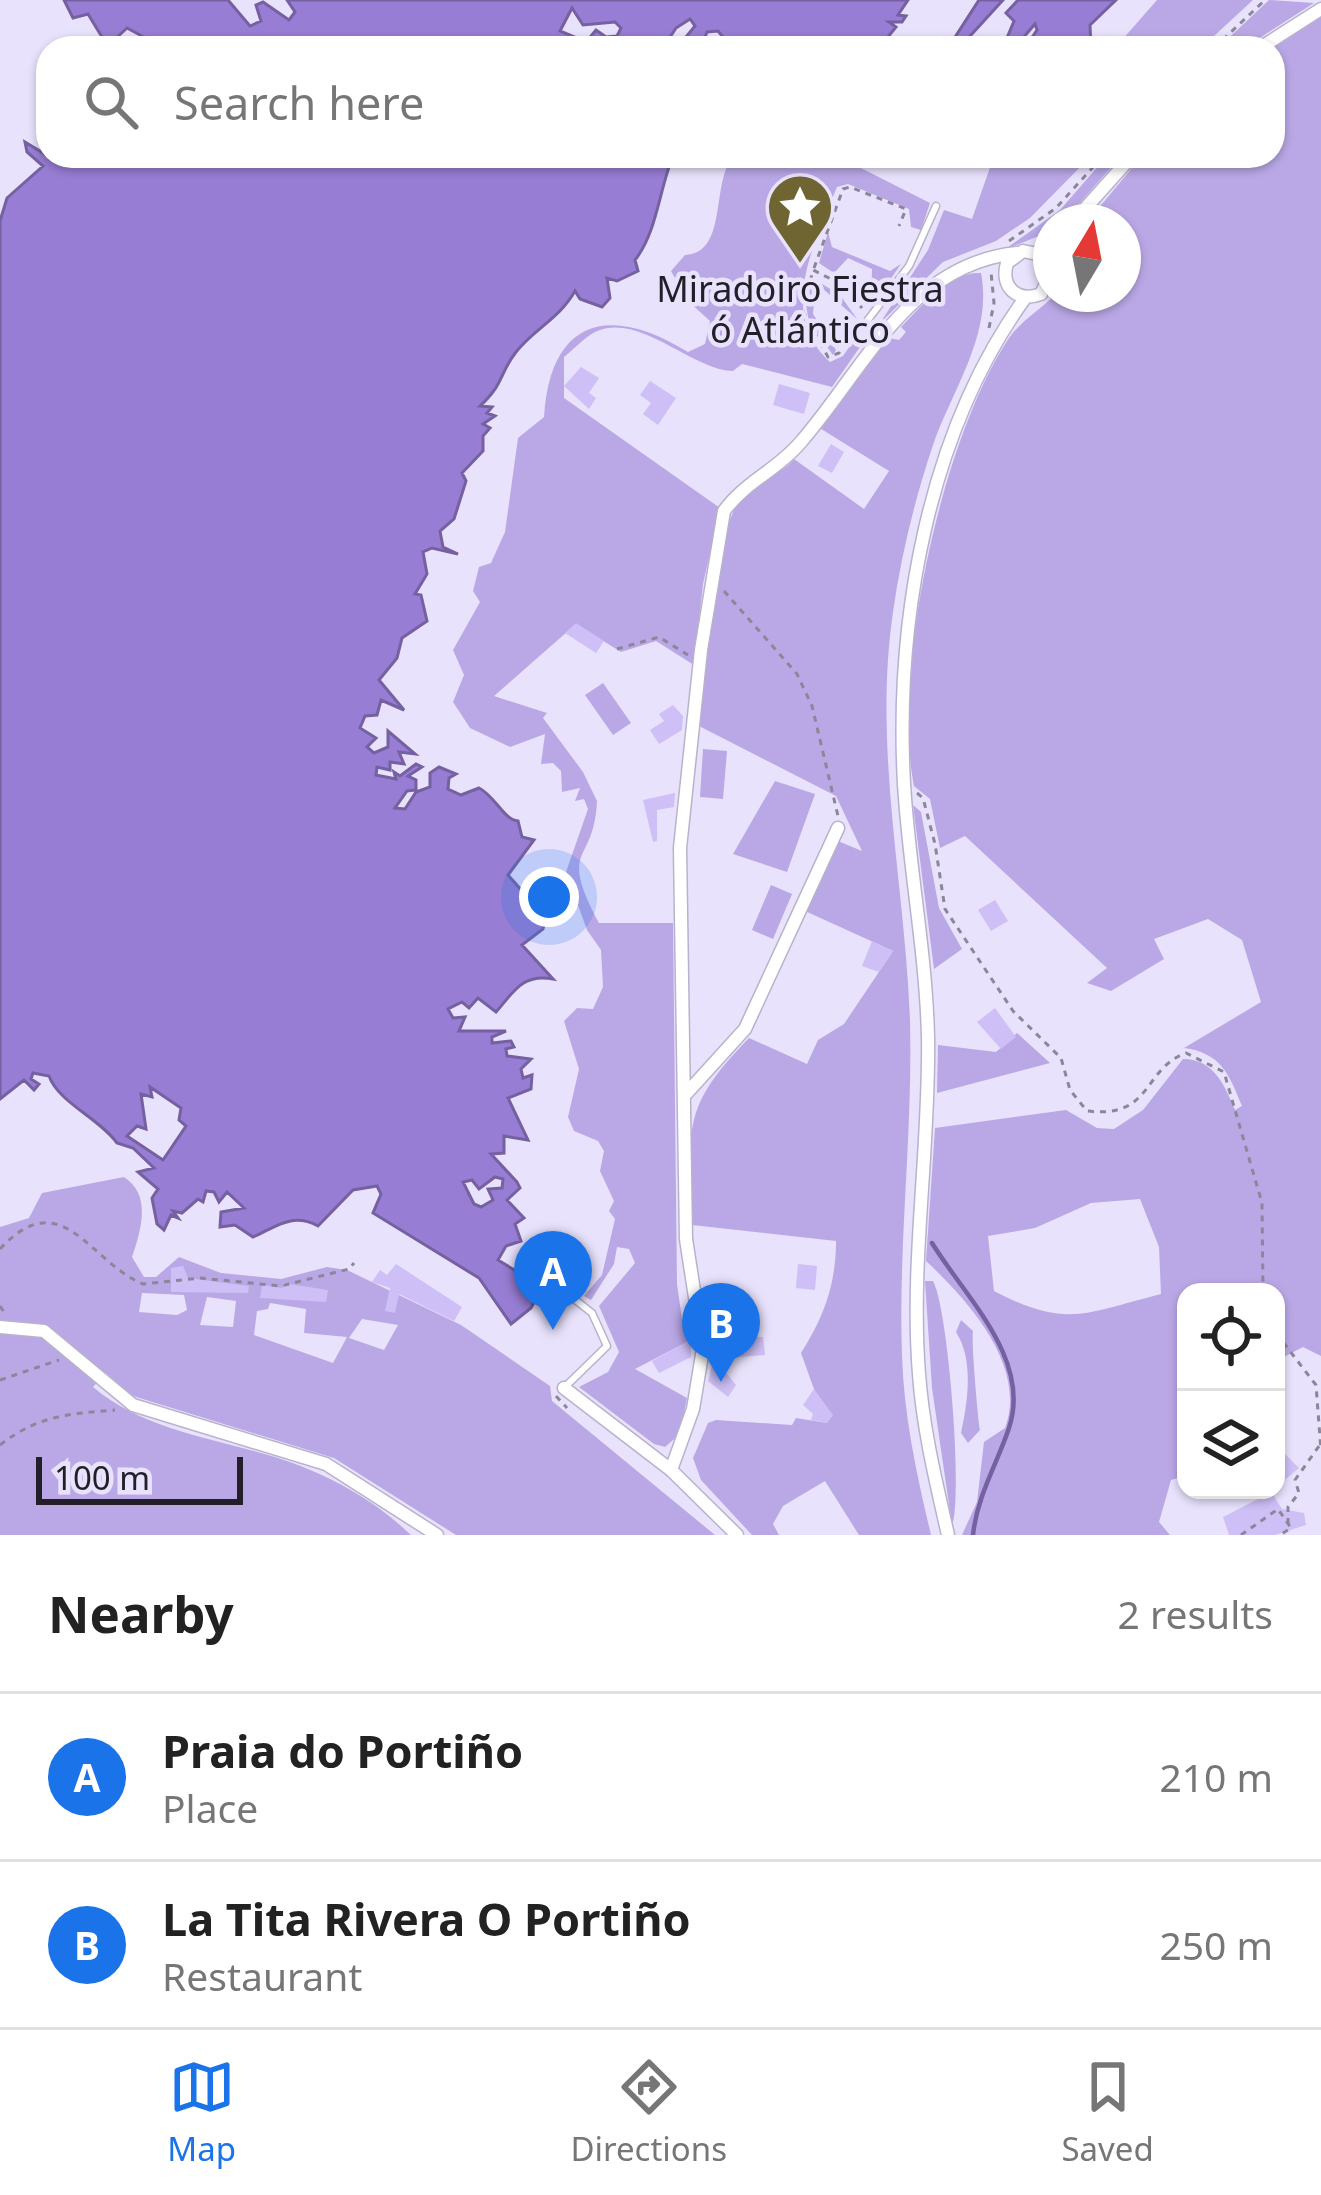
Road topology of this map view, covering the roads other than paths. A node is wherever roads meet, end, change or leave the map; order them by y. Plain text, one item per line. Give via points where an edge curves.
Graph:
1 (1321, 9) edge
2 (1279, 36) edge
3 (1121, 168) edge
4 (1089, 204) edge
5 (936, 206) dead end
6 (1013, 247) junction
7 (1033, 251) edge
8 (956, 270) junction
9 (1015, 291) junction
10 (1033, 293) edge
11 (874, 343) junction
12 (838, 828) road end
13 (684, 1096) junction
14 (568, 1295) dead end
15 (4, 1322) edge
16 (565, 1388) joint
17 (670, 1470) junction
18 (437, 1535) edge
19 (736, 1535) edge
20 (948, 1535) edge

1 - 2 street
3 - 4 street
5 - 11 lane via 909,266 867,321
6 - 7 street
6 - 8 street
6 - 9 street via 1006,263
8 - 9 street via 982,269
8 - 11 street
9 - 10 street
9 - 20 street via 929,516 906,664 904,788 928,1035 919,1372
11 - 13 street via 802,442 724,511 680,848
12 - 13 street via 746,1029
13 - 17 street via 686,1238 703,1349 693,1409
14 - 16 lane via 592,1313 607,1346
15 - 18 street via 44,1331 133,1405 326,1464
16 - 17 street
17 - 19 street

